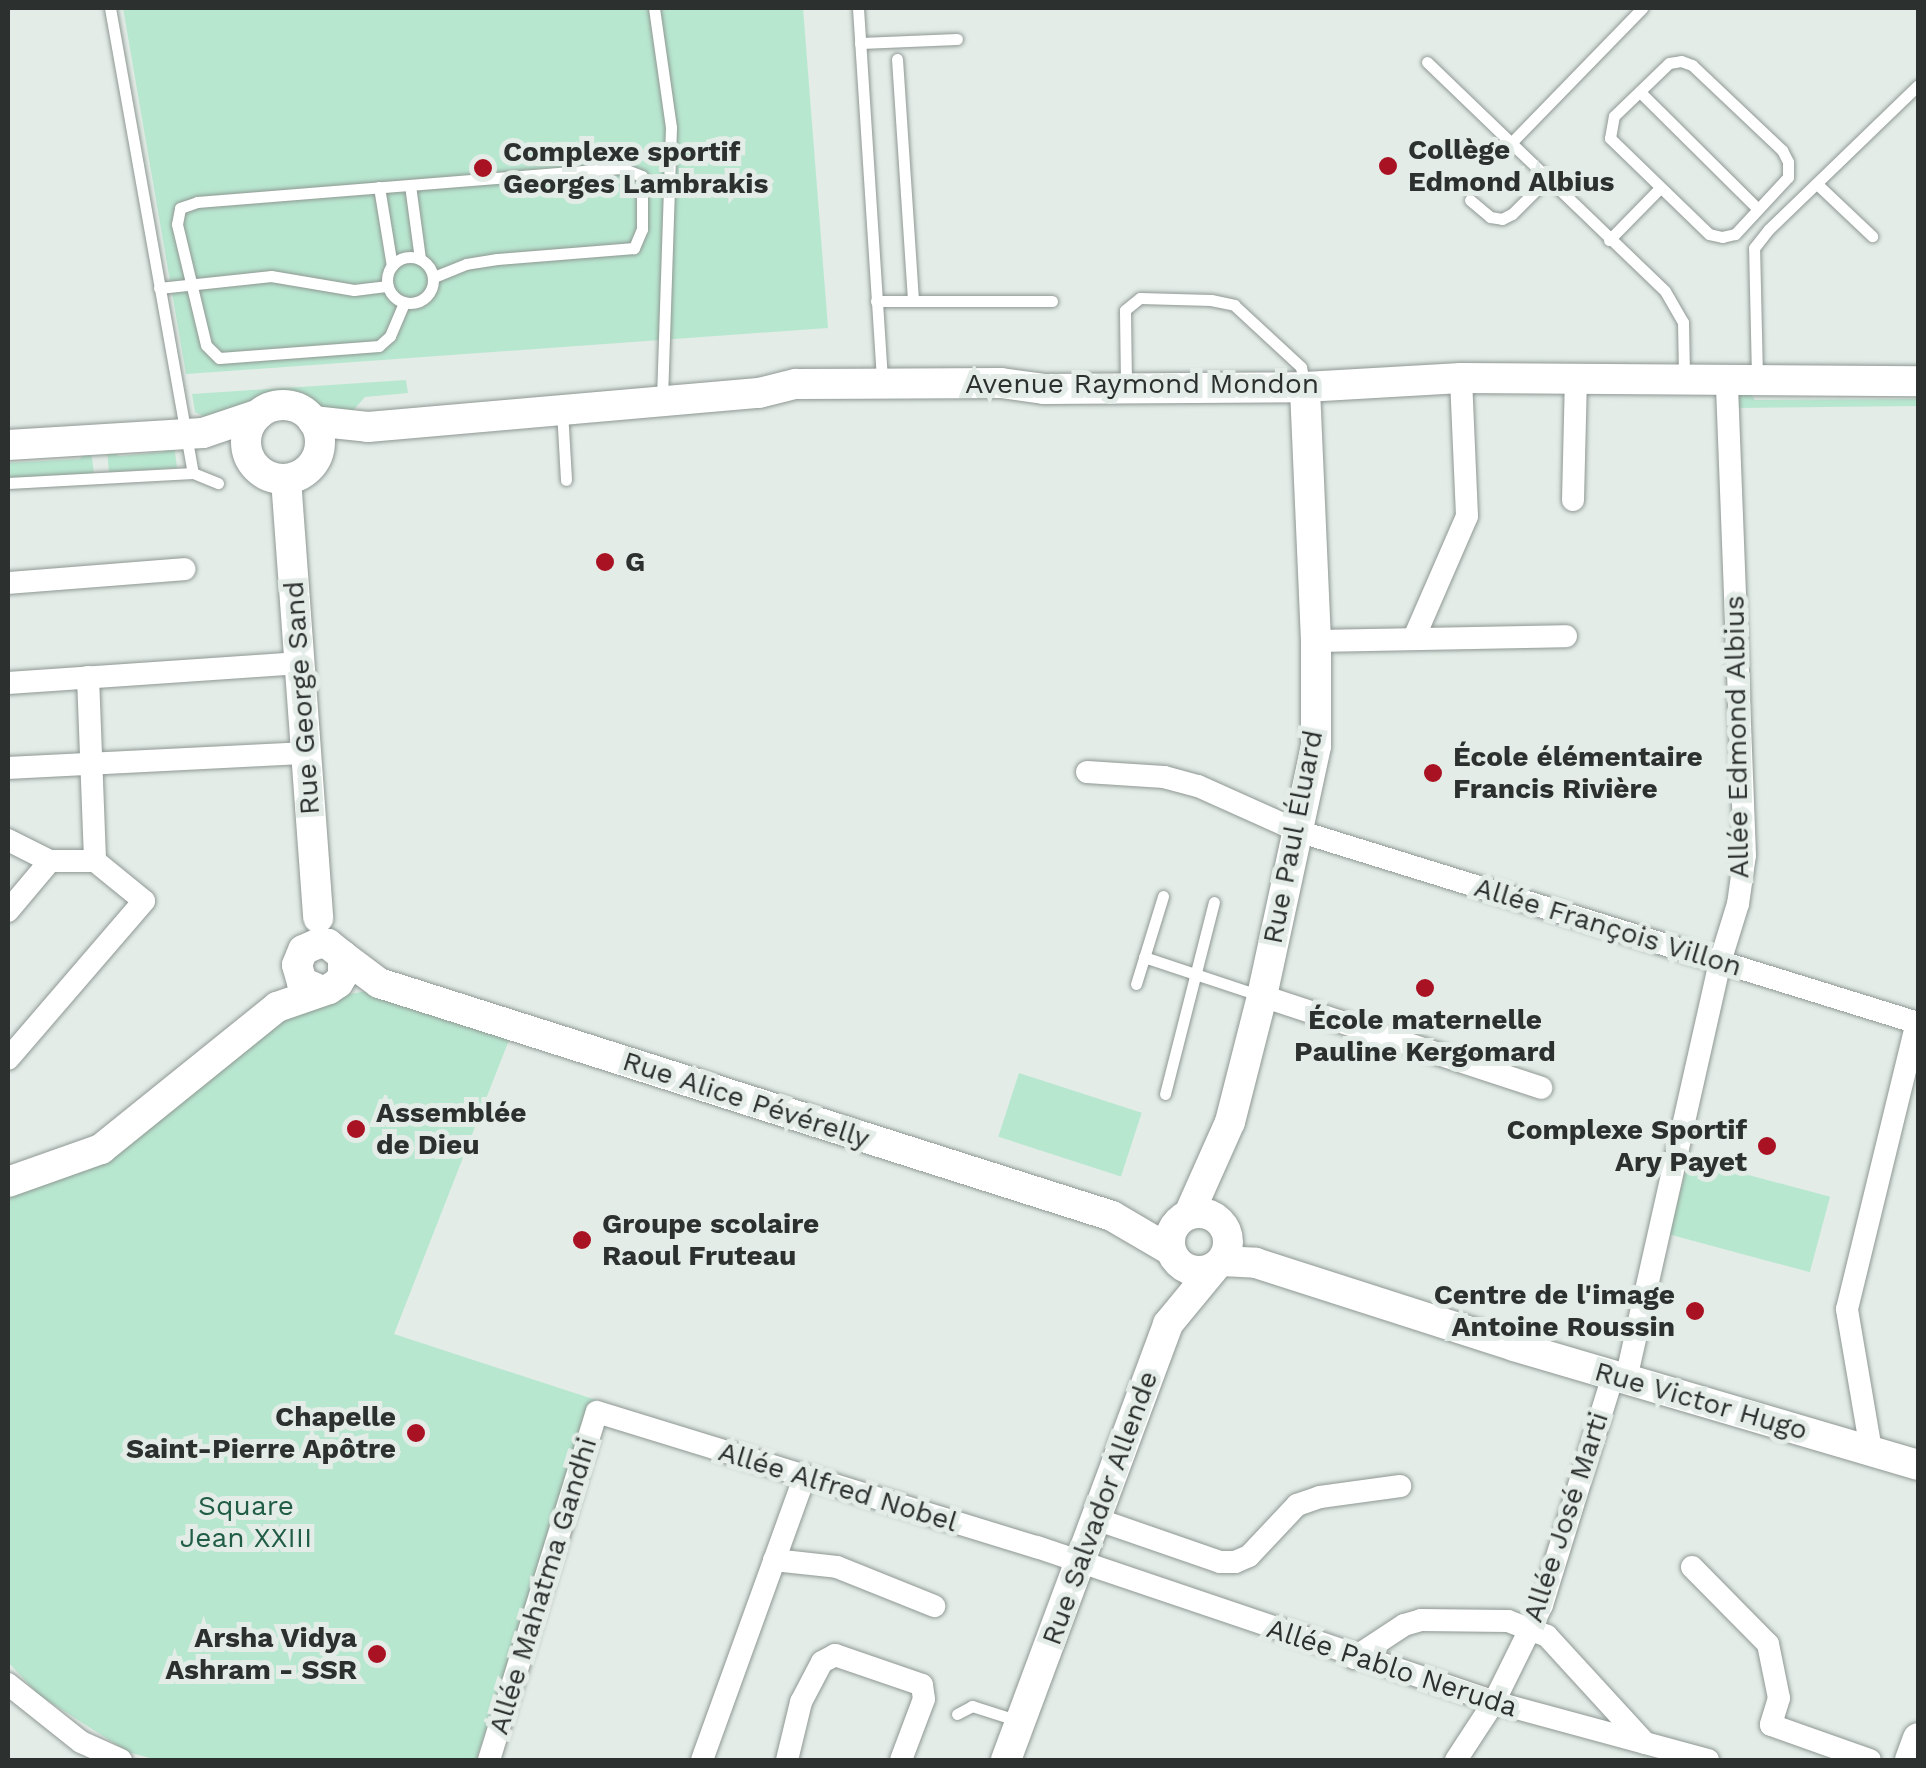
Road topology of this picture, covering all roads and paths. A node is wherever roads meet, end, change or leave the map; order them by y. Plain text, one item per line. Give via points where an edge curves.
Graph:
1 (110, 8) edge
2 (654, 8) edge
3 (858, 8) edge
4 (1642, 8) edge
5 (956, 39) dead end
6 (860, 43) junction
7 (897, 59) dead end
8 (1426, 62) dead end
9 (1918, 85) edge
10 (1640, 92) junction
11 (1509, 145) junction
12 (1546, 180) junction
13 (1817, 184) junction
14 (410, 185) junction
15 (379, 188) junction
16 (1660, 188) junction
17 (1470, 200) dead end
18 (1758, 209) junction
19 (1872, 236) dead end
20 (1609, 240) junction
21 (420, 259) junction
22 (392, 266) junction
23 (433, 277) junction
24 (191, 283) junction
25 (388, 286) junction
26 (160, 288) junction
27 (913, 299) junction
28 (876, 301) junction
29 (1052, 301) dead end
30 (404, 303) junction
31 (1461, 378) junction
32 (1576, 378) junction
33 (1918, 381) edge
34 (1684, 382) junction
35 (1742, 382) junction
36 (882, 383) junction
37 (1305, 387) junction
38 (1126, 388) junction
39 (662, 402) junction
40 (562, 410) junction
41 (259, 414) junction
42 (313, 420) junction
43 (368, 427) junction
44 (195, 434) junction
45 (8, 445) edge
46 (318, 453) junction
47 (250, 457) junction
48 (193, 473) junction
49 (286, 479) junction
50 (566, 480) dead end
51 (8, 483) edge
52 (218, 483) dead end
53 (1573, 500) dead end
54 (184, 569) dead end
55 (8, 584) edge
56 (1566, 636) dead end
57 (1414, 638) junction
58 (1316, 641) junction
59 (300, 663) junction
60 (88, 676) junction
61 (8, 683) edge
62 (306, 754) junction
63 (92, 764) junction
64 (8, 768) edge
65 (1087, 772) dead end
66 (1298, 830) junction
67 (8, 840) edge
68 (50, 861) junction
69 (95, 861) junction
70 (1163, 896) dead end
71 (1214, 902) dead end
72 (8, 911) edge
73 (318, 918) junction
74 (300, 957) junction
75 (1144, 957) junction
76 (1720, 962) junction
77 (334, 970) junction
78 (1196, 973) junction
79 (1136, 984) dead end
80 (1262, 996) junction
81 (277, 1007) junction
82 (1918, 1023) edge
83 (8, 1059) edge
84 (1541, 1088) dead end
85 (1165, 1094) dead end
86 (8, 1182) edge
87 (1112, 1216) junction
88 (1185, 1216) junction
89 (1172, 1254) junction
90 (1218, 1264) junction
91 (1168, 1324) junction
92 (1619, 1377) junction
93 (597, 1412) joint
94 (1871, 1450) junction
95 (1918, 1465) edge
96 (805, 1476) junction
97 (1400, 1486) dead end
98 (1096, 1519) junction
99 (774, 1560) junction
100 (1079, 1564) junction
101 (1692, 1567) dead end
102 (934, 1606) dead end
103 (1530, 1628) junction
104 (1354, 1658) junction
105 (8, 1684) edge
106 (1494, 1702) junction
107 (957, 1714) dead end
108 (1020, 1721) junction
109 (1918, 1738) edge
110 (1646, 1744) junction
111 (121, 1760) edge
112 (489, 1760) edge
113 (702, 1760) edge
114 (787, 1760) edge
115 (900, 1760) edge
116 (1006, 1760) edge
117 (1456, 1760) edge
118 (1708, 1760) edge
119 (1870, 1760) edge
120 (1910, 1760) edge

1 - 26 lane
2 - 39 lane via 671,128
3 - 6 lane
4 - 11 lane
5 - 6 lane
6 - 28 lane
7 - 27 lane
8 - 11 lane
9 - 13 lane
10 - 16 lane via 1614,116 1610,138
10 - 18 lane
10 - 18 lane via 1669,63 1692,65 1782,150 1788,178
11 - 12 lane
12 - 17 lane via 1502,219
12 - 20 lane
13 - 19 lane
13 - 35 lane via 1754,248
14 - 15 lane
14 - 21 lane
14 - 23 lane via 620,168 638,171 645,184 634,248 498,259
15 - 22 lane
15 - 24 lane via 186,203 177,224
16 - 18 lane via 1709,234 1722,238 1735,234
16 - 20 lane
20 - 34 lane via 1677,308
21 - 22 lane
21 - 23 lane
22 - 25 lane
23 - 30 lane via 426,298
24 - 25 lane via 270,276 354,290
24 - 26 lane
24 - 30 lane via 206,345 227,359 379,346
25 - 30 lane
26 - 44 lane
27 - 28 lane
27 - 29 lane
28 - 36 lane
31 - 32 street, Avenue Raymond Mondon
31 - 37 street, Avenue Raymond Mondon
31 - 57 street via 1466,516
32 - 34 street, Avenue Raymond Mondon
32 - 53 street
33 - 35 street, Avenue Raymond Mondon
34 - 35 street, Avenue Raymond Mondon
35 - 76 street, Allée Edmond Albius via 1745,854
36 - 38 street, Avenue Raymond Mondon
36 - 39 street, Avenue Raymond Mondon via 796,384
37 - 38 street, Avenue Raymond Mondon
37 - 38 lane via 1301,367 1234,305 1140,298 1125,310
37 - 58 street, Rue Paul Éluard
39 - 40 street, Avenue Raymond Mondon
40 - 43 street, Avenue Raymond Mondon
40 - 50 lane
41 - 42 street via 293,407
41 - 44 street
41 - 47 street via 247,435
42 - 43 street, Avenue Raymond Mondon
42 - 46 street
43 - 46 street, Avenue Raymond Mondon
44 - 45 street
44 - 47 street via 236,445
44 - 48 lane
46 - 49 street via 306,471
47 - 49 street via 264,474
48 - 51 lane
48 - 52 lane
49 - 59 street, Rue George Sand
54 - 55 street
56 - 57 street
57 - 58 street
58 - 66 street, Rue Paul Éluard via 1316,746
59 - 60 street
59 - 62 street, Rue George Sand
60 - 61 street
60 - 63 street
62 - 63 street
62 - 73 street, Rue George Sand
63 - 64 street
63 - 69 street
65 - 66 street, Allée François Villon via 1198,786
66 - 76 street, Allée François Villon
66 - 80 street, Rue Paul Éluard
67 - 68 street
68 - 69 street
68 - 72 street
69 - 83 street via 144,901
70 - 75 lane
71 - 78 lane
73 - 74 street
73 - 77 street via 331,932
74 - 77 street via 319,942
74 - 77 street via 302,982
74 - 81 street
75 - 78 lane
75 - 79 lane
76 - 82 street, Allée François Villon
76 - 92 street, Allée Edmond Albius
77 - 81 street
77 - 87 street, Rue Alice Pévérelly
78 - 80 lane
78 - 85 lane
80 - 84 street
80 - 88 street, Rue Paul Éluard via 1230,1122
81 - 86 street via 101,1149
82 - 94 street via 1846,1309
87 - 88 street, Rue Alice Pévérelly
87 - 89 street, Rue Alice Pévérelly
88 - 89 street via 1171,1232
88 - 90 street via 1206,1214 1222,1224 1229,1243
89 - 90 street via 1197,1272
89 - 91 street
90 - 91 street, Rue Salvador Allende
90 - 92 street, Rue Victor Hugo via 1256,1262
91 - 98 street, Rue Salvador Allende
92 - 94 street, Rue Victor Hugo
92 - 103 street, Allée José Marti
93 - 96 street, Allée Alfred Nobel
93 - 112 street, Allée Mahatma Gandhi
94 - 95 street, Rue Victor Hugo
96 - 99 street
96 - 100 street, Allée Alfred Nobel
97 - 98 street via 1297,1505 1249,1556 1235,1562
98 - 100 street, Rue Salvador Allende
99 - 102 street via 837,1567
99 - 113 street
100 - 104 street, Allée Pablo Neruda
100 - 108 street, Rue Salvador Allende
101 - 119 street via 1768,1644 1779,1698 1771,1725
103 - 104 street via 1492,1620 1421,1620
103 - 106 street, Allée José Marti
103 - 110 street via 1547,1636
104 - 106 street, Allée Pablo Neruda
105 - 111 street via 81,1742
106 - 110 street, Allée Pablo Neruda
106 - 117 street, Allée José Marti
107 - 108 lane via 972,1706
108 - 116 street, Rue Salvador Allende
109 - 120 street
110 - 118 street, Allée Pablo Neruda
114 - 115 street via 801,1702 822,1662 835,1655 922,1685 924,1699

